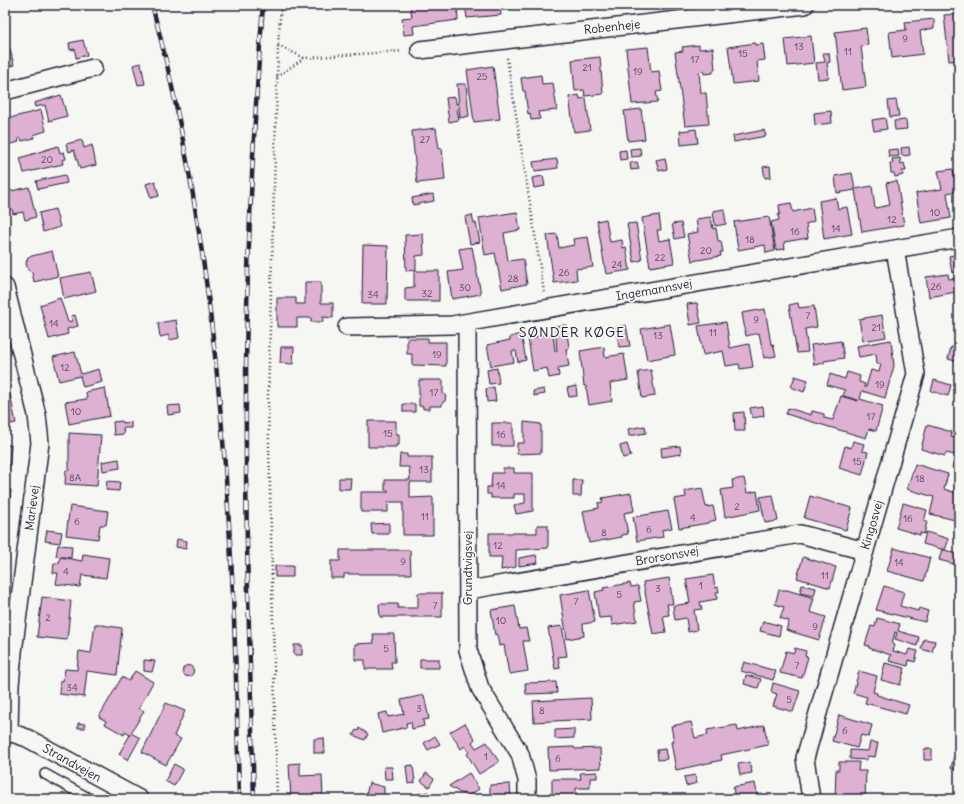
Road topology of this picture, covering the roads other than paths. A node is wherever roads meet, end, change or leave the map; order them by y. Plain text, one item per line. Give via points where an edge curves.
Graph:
1 (805, 5) edge
2 (420, 50) road end
3 (93, 68) dead end
4 (5, 92) edge
5 (959, 238) edge
6 (895, 249) junction
7 (5, 287) edge
8 (467, 323) junction
9 (347, 328) dead end
10 (865, 551) junction
11 (469, 590) junction
12 (7, 734) edge
13 (44, 774) dead end
14 (135, 798) edge
15 (90, 799) edge
16 (527, 799) edge
17 (811, 799) edge

1 - 2 street, Robenheje
3 - 4 street
5 - 6 street, Ingemannsvej
6 - 8 street, Ingemannsvej
6 - 10 street, Kingosvej via 916,374
7 - 12 street, Marievej via 37,415 40,443 13,652
8 - 9 street, Ingemannsvej
8 - 11 street, Grundtvigsvej
10 - 11 street, Brorsonsvej via 800,534
10 - 17 street, Kingosvej via 805,758
11 - 16 street, Grundtvigsvej via 468,650 480,688 520,754 527,780
12 - 14 street, Strandvejen via 27,738
13 - 15 lane

